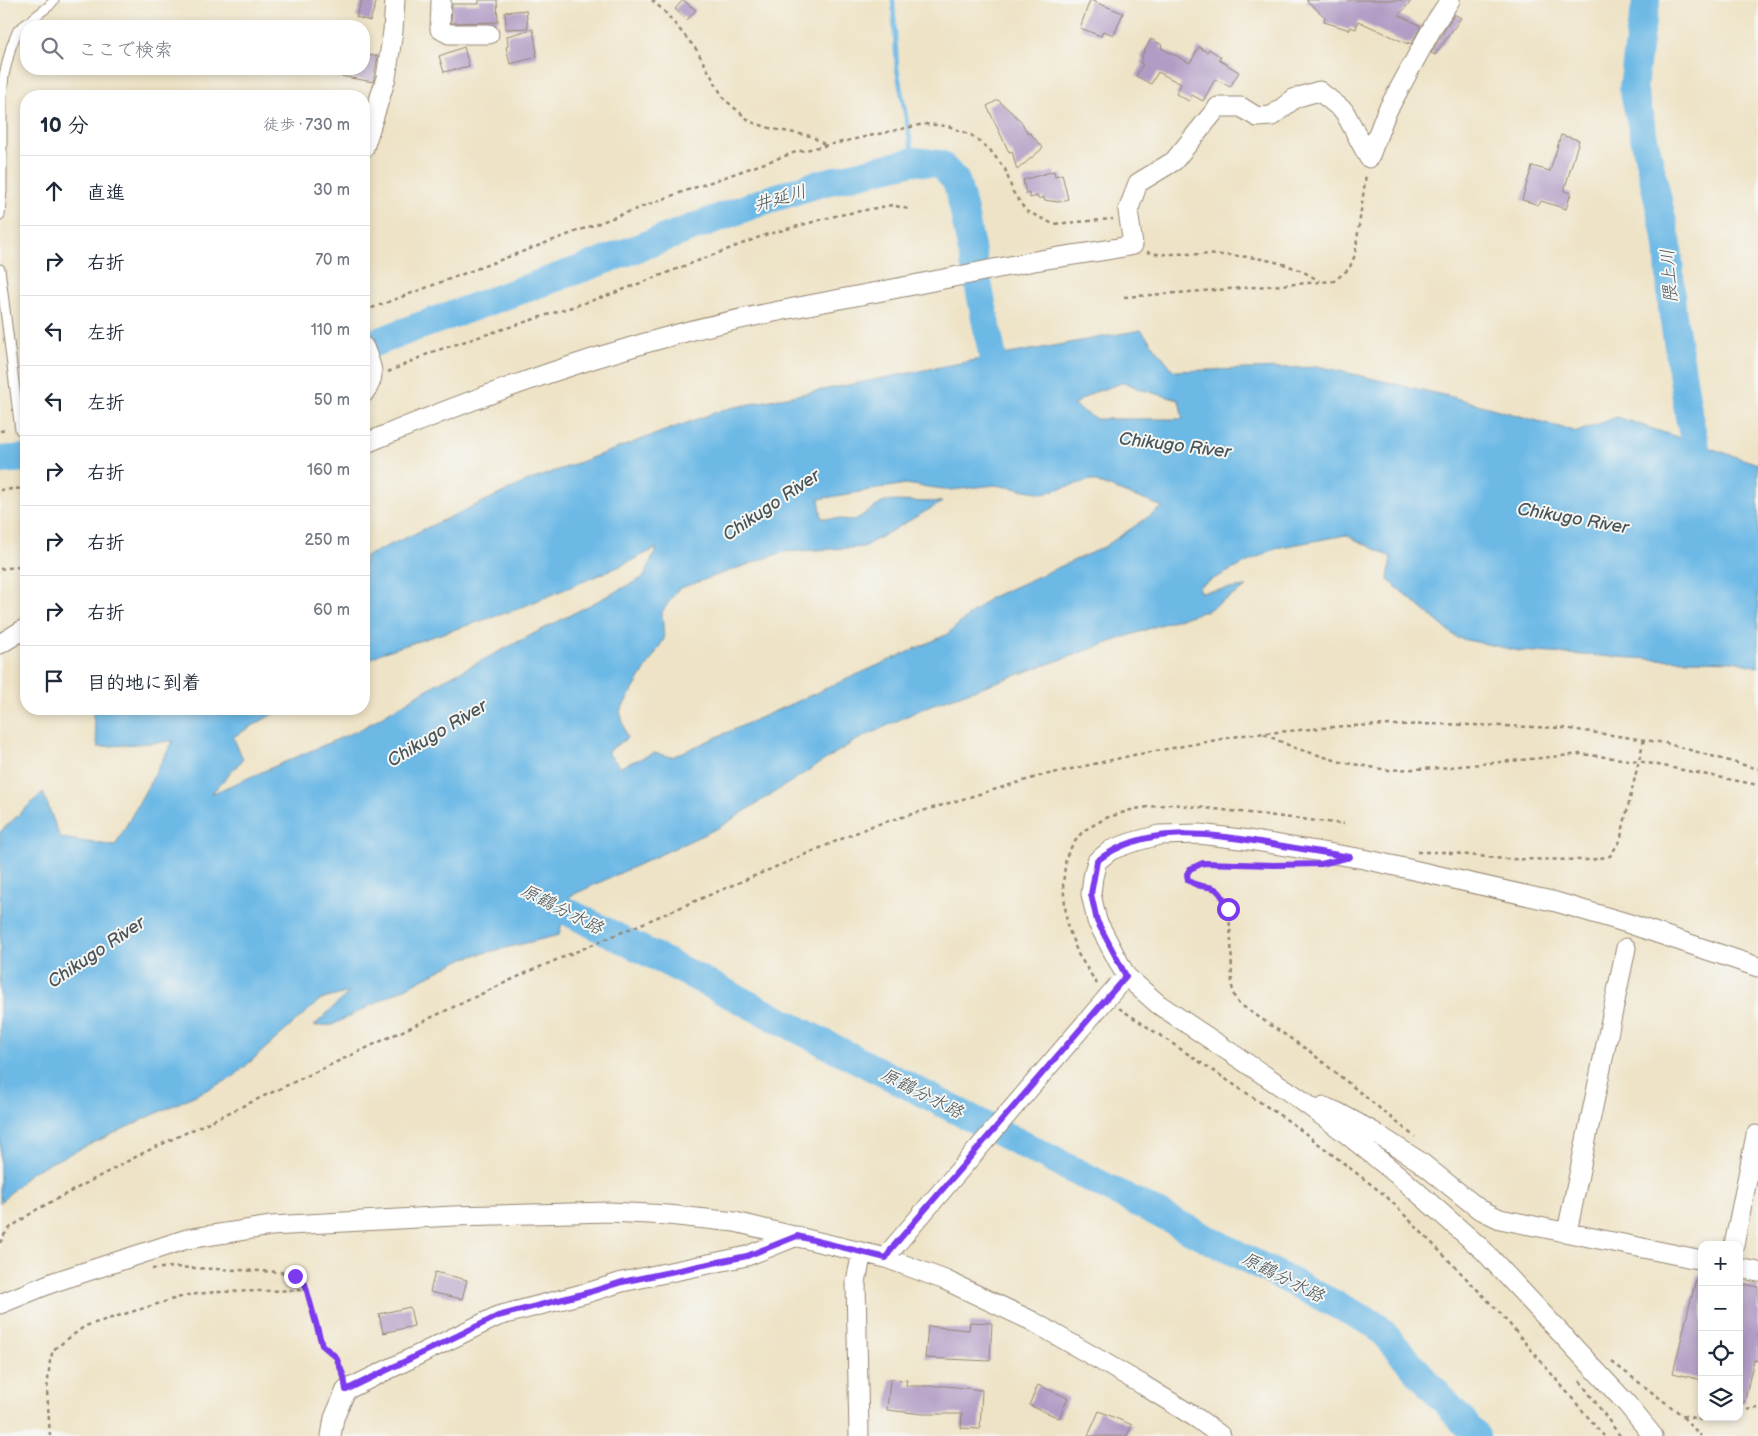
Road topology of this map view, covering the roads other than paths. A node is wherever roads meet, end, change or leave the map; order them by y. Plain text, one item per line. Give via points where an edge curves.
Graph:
1 (54, 0) edge
2 (395, 0) edge
3 (441, 0) edge
4 (1450, 0) edge
5 (31, 20) edge
6 (20, 28) edge
7 (489, 34) dead end
8 (370, 129) edge
9 (0, 215) edge
10 (0, 270) edge
11 (20, 430) dead end
12 (370, 442) edge
13 (20, 632) edge
14 (0, 644) edge
15 (1626, 948) dead end
16 (1758, 967) edge
17 (1115, 983) junction
18 (1297, 1097) junction
19 (1756, 1135) dead end
20 (1567, 1232) junction
21 (797, 1236) junction
22 (1735, 1241) edge
23 (862, 1252) junction
24 (889, 1253) junction
25 (1698, 1259) edge
26 (1743, 1269) edge
27 (1758, 1272) edge
28 (0, 1304) edge
29 (331, 1436) edge
30 (859, 1436) edge
31 (1221, 1436) edge
32 (1653, 1436) edge

1 - 5 lane
2 - 8 street via 386,78
3 - 7 street via 440,29 449,34
4 - 12 street via 1386,113 1370,158 1344,111 1320,91 1295,98 1272,116 1257,116 1241,107 1218,108 1174,161 1138,183 1128,211 1134,245 812,304 689,331 535,377
6 - 9 lane via 10,47 4,75
10 - 11 lane
13 - 14 street
15 - 20 street
16 - 17 street via 1547,900 1373,860 1200,834 1159,835 1111,850 1097,861 1091,894
17 - 18 street via 1158,1004
17 - 24 street, bridge
18 - 20 street via 1338,1112 1372,1131 1418,1161 1479,1209 1500,1219
18 - 32 street via 1399,1176 1483,1250
19 - 22 street
20 - 25 street
21 - 23 street
21 - 28 street via 735,1222 610,1212 443,1216 271,1226 187,1239 54,1282
21 - 29 street via 747,1256 622,1282 498,1316 346,1390 334,1418
23 - 24 street
23 - 30 street via 856,1282
24 - 31 street via 1032,1321 1143,1385
26 - 27 street

